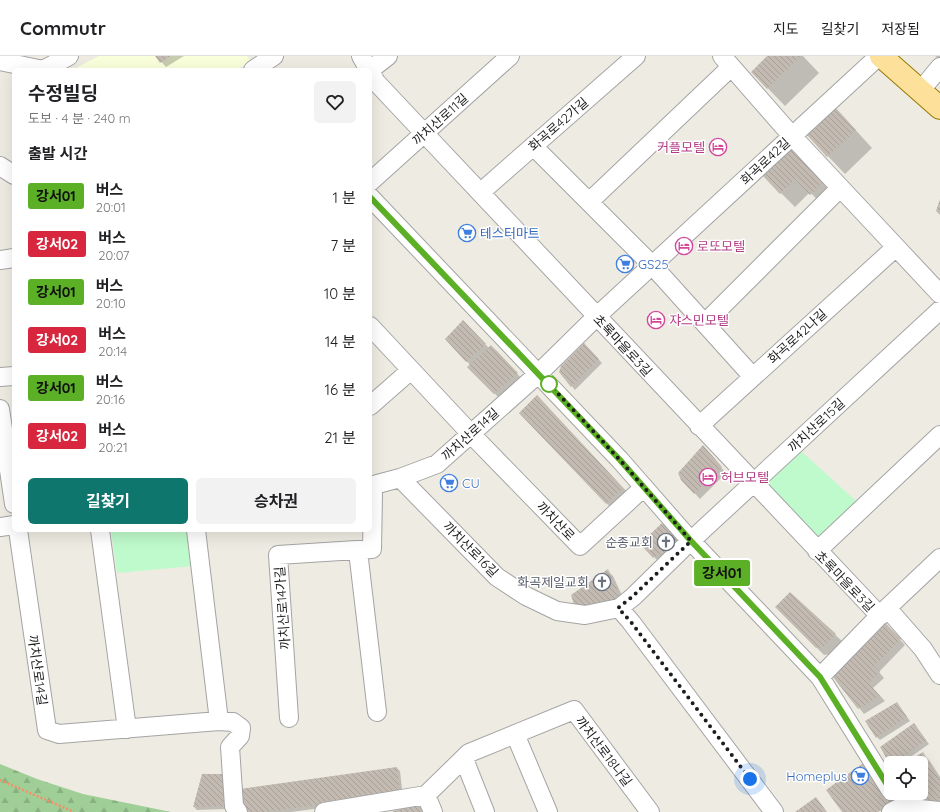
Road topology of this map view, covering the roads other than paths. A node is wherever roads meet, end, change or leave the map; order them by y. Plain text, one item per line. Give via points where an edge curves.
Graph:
1 (69, 56) edge
2 (361, 56) edge
3 (388, 56) edge
4 (510, 56) edge
5 (636, 56) edge
6 (880, 56) edge
7 (0, 61) edge
8 (726, 61) edge
9 (33, 68) edge
10 (47, 68) edge
11 (368, 68) edge
12 (372, 69) edge
13 (939, 69) edge
14 (372, 75) edge
15 (921, 90) junction
16 (940, 108) edge
17 (424, 133) junction
18 (792, 136) junction
19 (533, 146) junction
20 (0, 166) edge
21 (12, 174) edge
22 (372, 180) edge
23 (840, 188) junction
24 (481, 192) junction
25 (372, 199) edge
26 (589, 202) junction
27 (896, 247) junction
28 (12, 258) edge
29 (0, 260) edge
30 (652, 265) junction
31 (940, 294) edge
32 (940, 310) edge
33 (597, 316) junction
34 (704, 323) junction
35 (372, 328) edge
36 (411, 370) junction
37 (538, 374) junction
38 (12, 376) edge
39 (0, 377) edge
40 (753, 377) junction
41 (372, 404) edge
42 (0, 409) edge
43 (699, 426) junction
44 (471, 434) junction
45 (940, 435) edge
46 (400, 478) junction
47 (753, 484) junction
48 (372, 485) edge
49 (644, 487) junction
50 (12, 490) edge
51 (372, 491) edge
52 (12, 525) edge
53 (0, 527) edge
54 (18, 532) edge
55 (100, 532) edge
56 (196, 532) edge
57 (691, 541) junction
58 (358, 551) junction
59 (817, 551) junction
60 (940, 558) edge
61 (618, 608) junction
62 (884, 612) junction
63 (938, 668) edge
64 (820, 677) junction
65 (377, 712) dead end
66 (289, 718) dead end
67 (219, 721) junction
68 (126, 729) junction
69 (515, 734) junction
70 (464, 759) junction
71 (426, 795) junction
72 (896, 803) edge
73 (383, 807) edge
74 (940, 811) edge
75 (238, 812) edge
76 (324, 812) edge
77 (433, 812) edge
78 (485, 812) edge
79 (548, 812) edge
80 (650, 812) edge
81 (774, 812) edge

1 - 10 street
2 - 11 street, 초록마을로3길
3 - 12 street
4 - 17 street, 까치산로11길
5 - 19 street, 화곡로42가길
6 - 15 main road
6 - 18 street, 화곡로42길
7 - 9 street
8 - 18 street
8 - 26 street
13 - 15 street
14 - 17 street, 초록마을로3길
15 - 16 main road
17 - 22 street, 까치산로11길
17 - 24 street, 초록마을로3길
18 - 23 street
18 - 30 street, 화곡로42길
19 - 24 street, 화곡로42가길
19 - 26 street
20 - 21 street
23 - 27 street
23 - 34 street
24 - 33 street, 초록마을로3길
25 - 37 street
26 - 30 street
27 - 31 street
27 - 40 street, 화곡로42나길
28 - 29 street
30 - 33 street, 화곡로42길
30 - 34 street
32 - 47 street, 까치산로15길
33 - 37 street, 화곡로42길
33 - 43 street, 초록마을로3길
34 - 40 street
35 - 36 street
36 - 41 street
36 - 44 street
37 - 44 street, 까치산로14길
37 - 49 street
38 - 39 street
40 - 43 street, 화곡로42나길
42 - 50 street
43 - 47 street, 초록마을로3길
44 - 46 street, 까치산로14길 via 437,464
44 - 49 street, 까치산로 via 580,546
45 - 59 street
46 - 48 street, 까치산로14길
46 - 61 street, 까치산로16길 via 497,577 526,596 556,611 585,615
47 - 57 street, 까치산로15길
47 - 59 street, 초록마을로3길
49 - 57 street
51 - 58 street, 까치산로14가길 via 372,549
52 - 53 street
54 - 68 street, 까치산로14길 via 47,730 59,734
55 - 68 street
56 - 67 street
57 - 61 street, 까치산로16길
57 - 64 street
58 - 65 street
58 - 66 street, 까치산로14가길 via 278,555
59 - 62 street, 초록마을로3길
60 - 62 street
61 - 81 street
62 - 63 street, 초록마을로3길 via 924,649
62 - 64 street
64 - 72 street
67 - 68 street, 까치산로14길
67 - 75 street, 까치산로14길 via 233,722 241,728 240,736 230,747 234,806
69 - 70 street, 까치산로18나길 via 469,753
69 - 79 street
69 - 80 street, 까치산로18나길 via 574,710
70 - 71 street, 까치산로18나길
70 - 78 street
71 - 73 street
71 - 77 street
72 - 74 street
73 - 76 street

